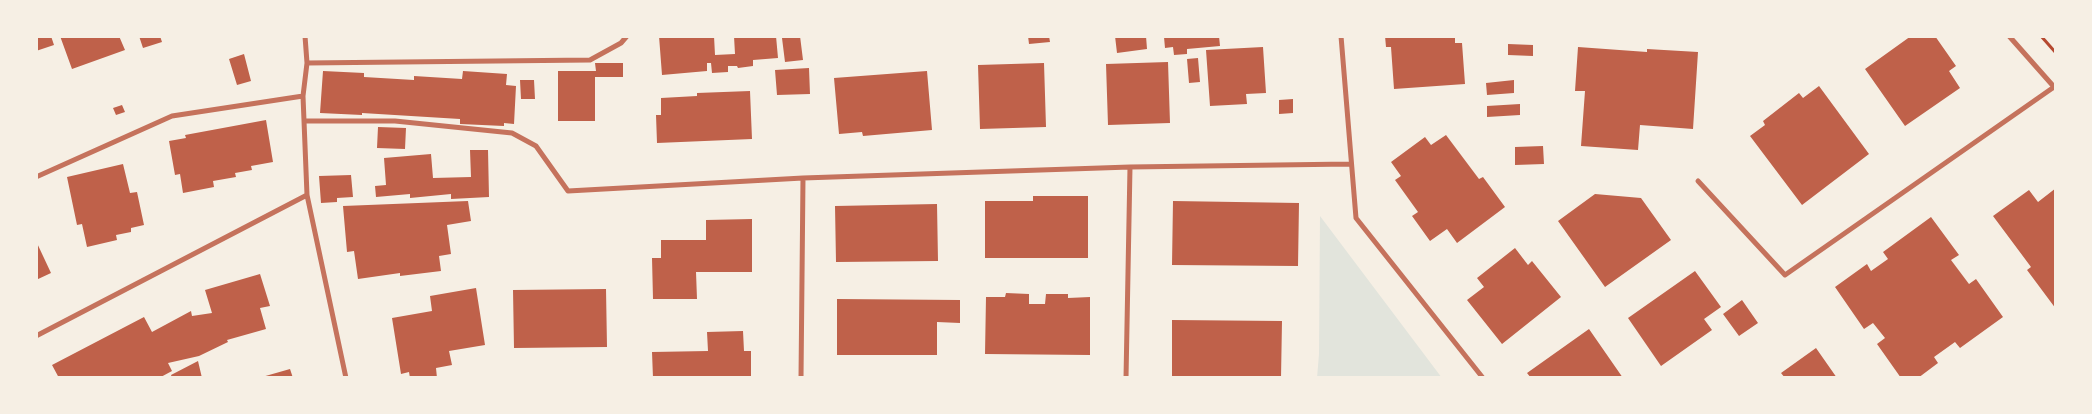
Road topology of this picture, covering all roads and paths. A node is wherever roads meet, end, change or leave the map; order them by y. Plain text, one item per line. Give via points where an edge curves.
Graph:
1 (306, 36) edge
2 (627, 36) edge
3 (1342, 36) edge
4 (2009, 36) edge
5 (2041, 36) edge
6 (2056, 53) edge
7 (307, 63) junction
8 (2055, 88) edge
9 (303, 96) junction
10 (304, 121) junction
11 (1350, 164) junction
12 (1130, 167) junction
13 (36, 177) edge
14 (804, 178) junction
15 (1698, 181) dead end
16 (306, 195) junction
17 (36, 336) edge
18 (346, 378) edge
19 (802, 378) edge
20 (1126, 378) edge
21 (1483, 378) edge

1 - 7 street
2 - 7 street via 621,43 590,60
3 - 11 street
4 - 8 street
5 - 6 path
7 - 9 street
8 - 15 street via 1785,275
9 - 10 street
9 - 13 street via 172,116
10 - 14 street via 395,121 512,133 536,146 568,191
10 - 16 street
11 - 12 street
11 - 21 street via 1356,218
12 - 14 street
12 - 20 street
14 - 19 street
16 - 17 street
16 - 18 street

